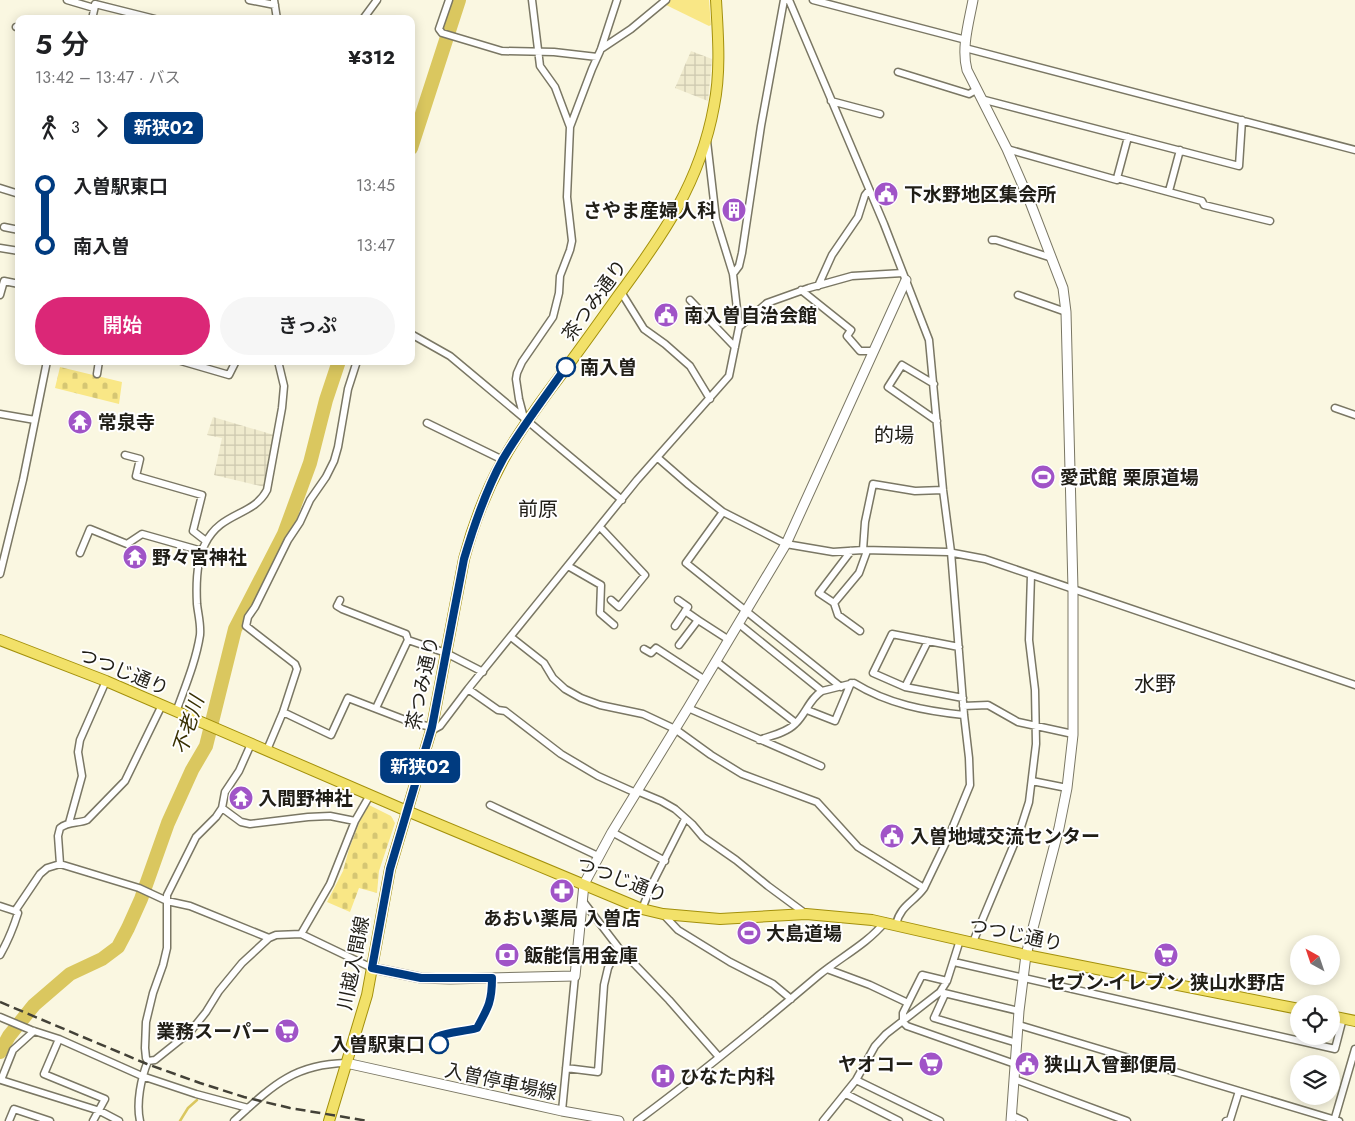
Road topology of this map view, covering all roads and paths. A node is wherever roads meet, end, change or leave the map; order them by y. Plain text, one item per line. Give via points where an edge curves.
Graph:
1 (67, 0) edge
2 (249, 0) edge
3 (376, 0) edge
4 (449, 0) edge
5 (532, 0) edge
6 (617, 0) edge
7 (666, 0) edge
8 (716, 0) edge
9 (784, 0) edge
10 (789, 0) edge
11 (813, 0) edge
12 (973, 0) edge
13 (274, 2) edge
14 (95, 4) edge
15 (139, 15) edge
16 (276, 15) edge
17 (366, 15) edge
18 (966, 44) junction
19 (601, 49) junction
20 (538, 53) junction
21 (597, 57) junction
22 (898, 72) dead end
23 (976, 90) junction
24 (981, 99) junction
25 (832, 101) junction
26 (880, 114) dead end
27 (1242, 120) junction
28 (570, 127) junction
29 (1128, 137) junction
30 (706, 140) junction
31 (1008, 149) junction
32 (1180, 150) junction
33 (1355, 150) edge
34 (1117, 178) junction
35 (0, 188) edge
36 (870, 190) junction
37 (1168, 191) junction
38 (15, 193) edge
39 (1270, 221) dead end
40 (4, 227) dead end
41 (15, 229) edge
42 (992, 240) dead end
43 (0, 248) edge
44 (15, 250) edge
45 (1052, 258) junction
46 (734, 274) junction
47 (905, 277) junction
48 (15, 283) edge
49 (818, 286) junction
50 (801, 290) junction
51 (622, 292) junction
52 (0, 294) edge
53 (1018, 295) dead end
54 (690, 300) dead end
55 (1066, 312) junction
56 (739, 327) junction
57 (415, 336) edge
58 (735, 347) junction
59 (873, 351) junction
60 (45, 365) edge
61 (98, 365) edge
62 (195, 365) edge
63 (234, 365) edge
64 (278, 365) edge
65 (356, 365) edge
66 (96, 374) dead end
67 (934, 384) junction
68 (710, 399) junction
69 (1335, 408) dead end
70 (0, 414) edge
71 (1355, 415) edge
72 (526, 419) junction
73 (35, 420) junction
74 (937, 421) junction
75 (427, 423) dead end
76 (125, 455) dead end
77 (658, 458) junction
78 (503, 460) junction
79 (943, 490) junction
80 (622, 500) junction
81 (723, 512) junction
82 (601, 528) junction
83 (206, 541) junction
84 (786, 544) junction
85 (865, 550) junction
86 (202, 551) junction
87 (851, 551) junction
88 (952, 552) junction
89 (80, 553) dead end
90 (568, 566) junction
91 (0, 574) edge
92 (1031, 574) junction
93 (1073, 589) junction
94 (340, 600) dead end
95 (611, 600) dead end
96 (678, 600) dead end
97 (834, 604) junction
98 (686, 611) junction
99 (746, 612) junction
100 (698, 620) junction
101 (739, 624) junction
102 (614, 625) dead end
103 (675, 626) dead end
104 (860, 631) dead end
105 (511, 637) junction
106 (0, 640) edge
107 (408, 640) junction
108 (729, 640) junction
109 (928, 641) junction
110 (679, 645) dead end
111 (959, 646) junction
112 (644, 649) dead end
113 (446, 653) junction
114 (717, 662) junction
115 (483, 672) junction
116 (705, 680) junction
117 (106, 681) junction
118 (851, 683) junction
119 (1355, 685) edge
120 (841, 687) junction
121 (905, 688) junction
122 (468, 689) junction
123 (822, 691) junction
124 (963, 702) junction
125 (162, 705) junction
126 (376, 708) junction
127 (688, 708) junction
128 (806, 710) junction
129 (176, 712) junction
130 (283, 712) junction
131 (964, 715) junction
132 (796, 723) junction
133 (1036, 725) junction
134 (432, 729) junction
135 (675, 729) junction
136 (1073, 734) junction
137 (759, 740) junction
138 (250, 744) junction
139 (268, 750) junction
140 (821, 766) dead end
141 (1032, 780) junction
142 (1067, 788) junction
143 (637, 792) junction
144 (370, 795) junction
145 (490, 805) dead end
146 (222, 808) junction
147 (407, 811) junction
148 (685, 819) junction
149 (355, 821) junction
150 (69, 823) junction
151 (612, 832) junction
152 (598, 856) junction
153 (665, 861) junction
154 (60, 864) junction
155 (584, 884) junction
156 (924, 888) junction
157 (581, 900) junction
158 (168, 901) junction
159 (0, 906) edge
160 (642, 909) junction
161 (15, 911) junction
162 (663, 914) junction
163 (806, 914) junction
164 (890, 923) junction
165 (301, 934) junction
166 (269, 938) junction
167 (960, 940) junction
168 (973, 942) junction
169 (618, 947) junction
170 (1026, 954) junction
171 (0, 955) edge
172 (954, 962) junction
173 (372, 968) junction
174 (827, 969) junction
175 (574, 976) junction
176 (1023, 979) junction
177 (947, 981) junction
178 (943, 993) junction
179 (791, 999) junction
180 (908, 1003) junction
181 (1290, 1007) edge
182 (1020, 1010) junction
183 (0, 1017) edge
184 (1340, 1017) edge
185 (1344, 1018) junction
186 (1355, 1020) edge
187 (903, 1022) junction
188 (1019, 1025) junction
189 (33, 1031) junction
190 (59, 1039) junction
191 (1017, 1043) junction
192 (1355, 1049) edge
193 (719, 1057) junction
194 (148, 1061) junction
195 (346, 1064) junction
196 (1016, 1064) junction
197 (566, 1068) junction
198 (142, 1076) junction
199 (1014, 1079) junction
200 (856, 1080) junction
201 (1238, 1091) junction
202 (846, 1094) junction
203 (248, 1108) junction
204 (562, 1111) junction
205 (100, 1112) junction
206 (1011, 1118) edge
207 (1336, 1120) edge
208 (10, 1121) edge
209 (50, 1121) edge
210 (93, 1121) edge
211 (119, 1121) edge
212 (140, 1121) edge
213 (234, 1121) edge
214 (329, 1121) edge
215 (619, 1121) edge
216 (637, 1121) edge
217 (823, 1121) edge
218 (899, 1121) edge
219 (940, 1121) edge
220 (1024, 1121) edge
221 (1127, 1121) edge
222 (1226, 1121) edge

1 - 14 street
2 - 13 street
3 - 17 street
4 - 20 street via 439,29 442,33 502,51
5 - 20 street
6 - 19 street
7 - 19 street
8 - 30 main road, 茶つみ通り via 718,72 715,105
9 - 46 street via 760,126 744,246
10 - 25 street
11 - 18 street
12 - 18 street
13 - 16 street
14 - 15 street
18 - 23 street via 965,64
18 - 27 street
19 - 21 street
20 - 21 street
20 - 28 street via 540,66 555,87
21 - 28 street
22 - 23 street via 969,94
23 - 24 street
24 - 29 street
24 - 31 street
25 - 26 street
25 - 36 street
27 - 32 street via 1239,166
27 - 33 street
28 - 72 street via 567,196 572,241 560,276 553,317 517,373 519,399
29 - 32 street
29 - 34 street
30 - 46 street via 716,219
30 - 51 main road, 茶つみ通り via 678,209
31 - 34 street
31 - 45 street
32 - 37 street
34 - 37 street
35 - 38 street
36 - 47 street
36 - 49 street
37 - 39 street
40 - 41 street
42 - 45 street
43 - 44 street
45 - 55 street via 1063,288
46 - 56 street
47 - 49 street via 852,276
47 - 59 street
47 - 67 street via 929,340
48 - 52 street via 4,281
49 - 50 street
50 - 56 street via 767,303
50 - 59 street via 851,330 846,336 860,351
51 - 68 street via 644,329 690,366
51 - 72 main road, 茶つみ通り
53 - 55 street
54 - 58 street
55 - 93 street
56 - 58 street
57 - 72 street via 450,356
58 - 68 street via 729,376
59 - 84 street
60 - 73 street
61 - 66 street
62 - 63 street via 229,375
64 - 83 street via 284,386 267,490 257,504 220,523
65 - 130 street via 334,461 288,540 246,626 297,668
67 - 74 street
67 - 74 street via 902,365 888,388
68 - 77 street
69 - 71 street
70 - 73 street
72 - 78 main road, 茶つみ通り
72 - 80 street
73 - 91 street
74 - 79 street
75 - 78 street
76 - 83 street via 140,459 136,476 202,495 193,531
77 - 80 street
77 - 81 street
78 - 113 main road, 茶つみ通り via 464,559
79 - 85 street via 915,491 873,484 865,522
79 - 88 street
80 - 82 street
81 - 84 street
81 - 99 street via 686,563
82 - 90 street
82 - 95 street via 645,575 619,607
83 - 86 street
84 - 87 street via 833,552
84 - 99 street
85 - 87 street
85 - 88 street
85 - 97 street via 859,572
86 - 89 street via 142,534 127,544 90,528
86 - 129 street via 197,592 200,635
87 - 97 street via 819,593
88 - 92 street
88 - 111 street
90 - 102 street via 601,585 600,614
90 - 105 street
92 - 93 street
92 - 133 street via 1029,640
93 - 119 street
93 - 136 street
94 - 107 street via 337,606 342,609 406,634
96 - 98 street via 688,607
97 - 104 street via 838,615
98 - 100 street
98 - 103 street
99 - 101 street
99 - 120 street
100 - 108 street
100 - 110 street
101 - 108 street
101 - 123 street
105 - 115 street
105 - 135 street via 544,663 565,689 581,698 643,714
106 - 117 main road, つつじ通り
107 - 113 street
107 - 126 street
108 - 114 street
109 - 111 street
109 - 121 street
109 - 121 street via 892,634 873,673
111 - 124 street
112 - 116 street via 650,653 656,648
113 - 115 street
113 - 134 main road, 茶つみ通り
114 - 116 street
114 - 132 street
115 - 122 street
116 - 127 street
117 - 125 main road, つつじ通り
117 - 150 street via 80,740 78,752 82,776
118 - 120 street
118 - 128 street via 835,721
118 - 131 street via 907,707
120 - 123 street
121 - 124 street
122 - 134 street via 440,726
122 - 143 street via 498,710 505,711 561,754 598,776
123 - 128 street via 812,698
124 - 131 street
124 - 133 street via 988,706 1018,722
125 - 129 main road, つつじ通り
125 - 150 street via 125,781 87,820
126 - 130 street via 348,698 332,735
126 - 134 street
127 - 135 street
127 - 137 street
128 - 132 street
129 - 138 main road, つつじ通り
130 - 139 street
131 - 156 street via 970,785 950,836
132 - 137 street
133 - 136 street
133 - 141 street
134 - 147 main road, 茶つみ通り
135 - 143 street
135 - 156 street via 742,774 817,802 858,847
136 - 142 street
137 - 140 street
138 - 139 main road, つつじ通り
138 - 146 street via 239,771 225,792
139 - 144 main road, つつじ通り
141 - 142 street
141 - 168 street via 1020,830
142 - 170 street
143 - 148 street via 661,801
143 - 151 street
144 - 147 main road, つつじ通り
144 - 149 street
145 - 152 street
146 - 149 street via 241,822 250,824 330,816
146 - 158 street via 196,837
147 - 155 main road, つつじ通り
147 - 173 main road, 川越入間線 via 390,869
148 - 153 street
148 - 163 street via 703,838
149 - 165 street via 330,884
150 - 154 street via 59,831
151 - 152 street
151 - 153 street
152 - 155 street
153 - 160 street
154 - 158 street via 139,888
154 - 161 street via 40,874
155 - 157 street
155 - 160 main road, つつじ通り
156 - 164 street
157 - 169 street
157 - 175 street
158 - 166 street via 190,906
158 - 194 street via 167,948 146,1022 144,1043
159 - 161 street
160 - 162 main road, つつじ通り
161 - 171 street via 18,913 9,940
162 - 163 main road, つつじ通り via 720,919
162 - 179 street via 678,930 773,984
163 - 164 main road, つつじ通り
164 - 167 main road, つつじ通り
164 - 174 street
165 - 166 street
165 - 173 street
166 - 194 street via 237,968 190,1032 155,1060
167 - 168 main road, つつじ通り
167 - 172 street
168 - 170 main road, つつじ通り
169 - 193 street
169 - 197 street via 604,985 598,1072
170 - 176 street
170 - 181 main road, つつじ通り
172 - 176 street
172 - 177 street
173 - 175 street via 421,978
173 - 195 main road, 川越入間線
174 - 179 street
174 - 180 street
175 - 197 street
176 - 182 street
176 - 185 street via 1335,1049
177 - 178 street
177 - 180 street via 922,975
178 - 182 street
178 - 187 street
178 - 191 street via 934,1018
179 - 193 street
180 - 187 street
182 - 188 street
183 - 189 street
184 - 185 main road
185 - 186 main road
187 - 196 street
187 - 200 street via 875,1046
188 - 191 street
188 - 201 street
189 - 190 street
189 - 205 street via 13,1050 1,1080
190 - 198 street
190 - 205 street via 44,1074 105,1099
191 - 196 street
192 - 207 street
193 - 216 street
194 - 198 street
195 - 203 street via 314,1067 294,1073
195 - 204 street, 入曽停車場線
195 - 214 main road, 川越入間線
196 - 199 street
197 - 204 street
198 - 203 street
198 - 212 street
199 - 206 street
199 - 221 street
200 - 202 street
200 - 219 street
201 - 207 street
201 - 222 street via 1230,1120
202 - 217 street
202 - 218 street
203 - 213 street
204 - 215 street, 入曽停車場線
205 - 210 street
205 - 211 street
206 - 220 street
208 - 209 street via 14,1109

